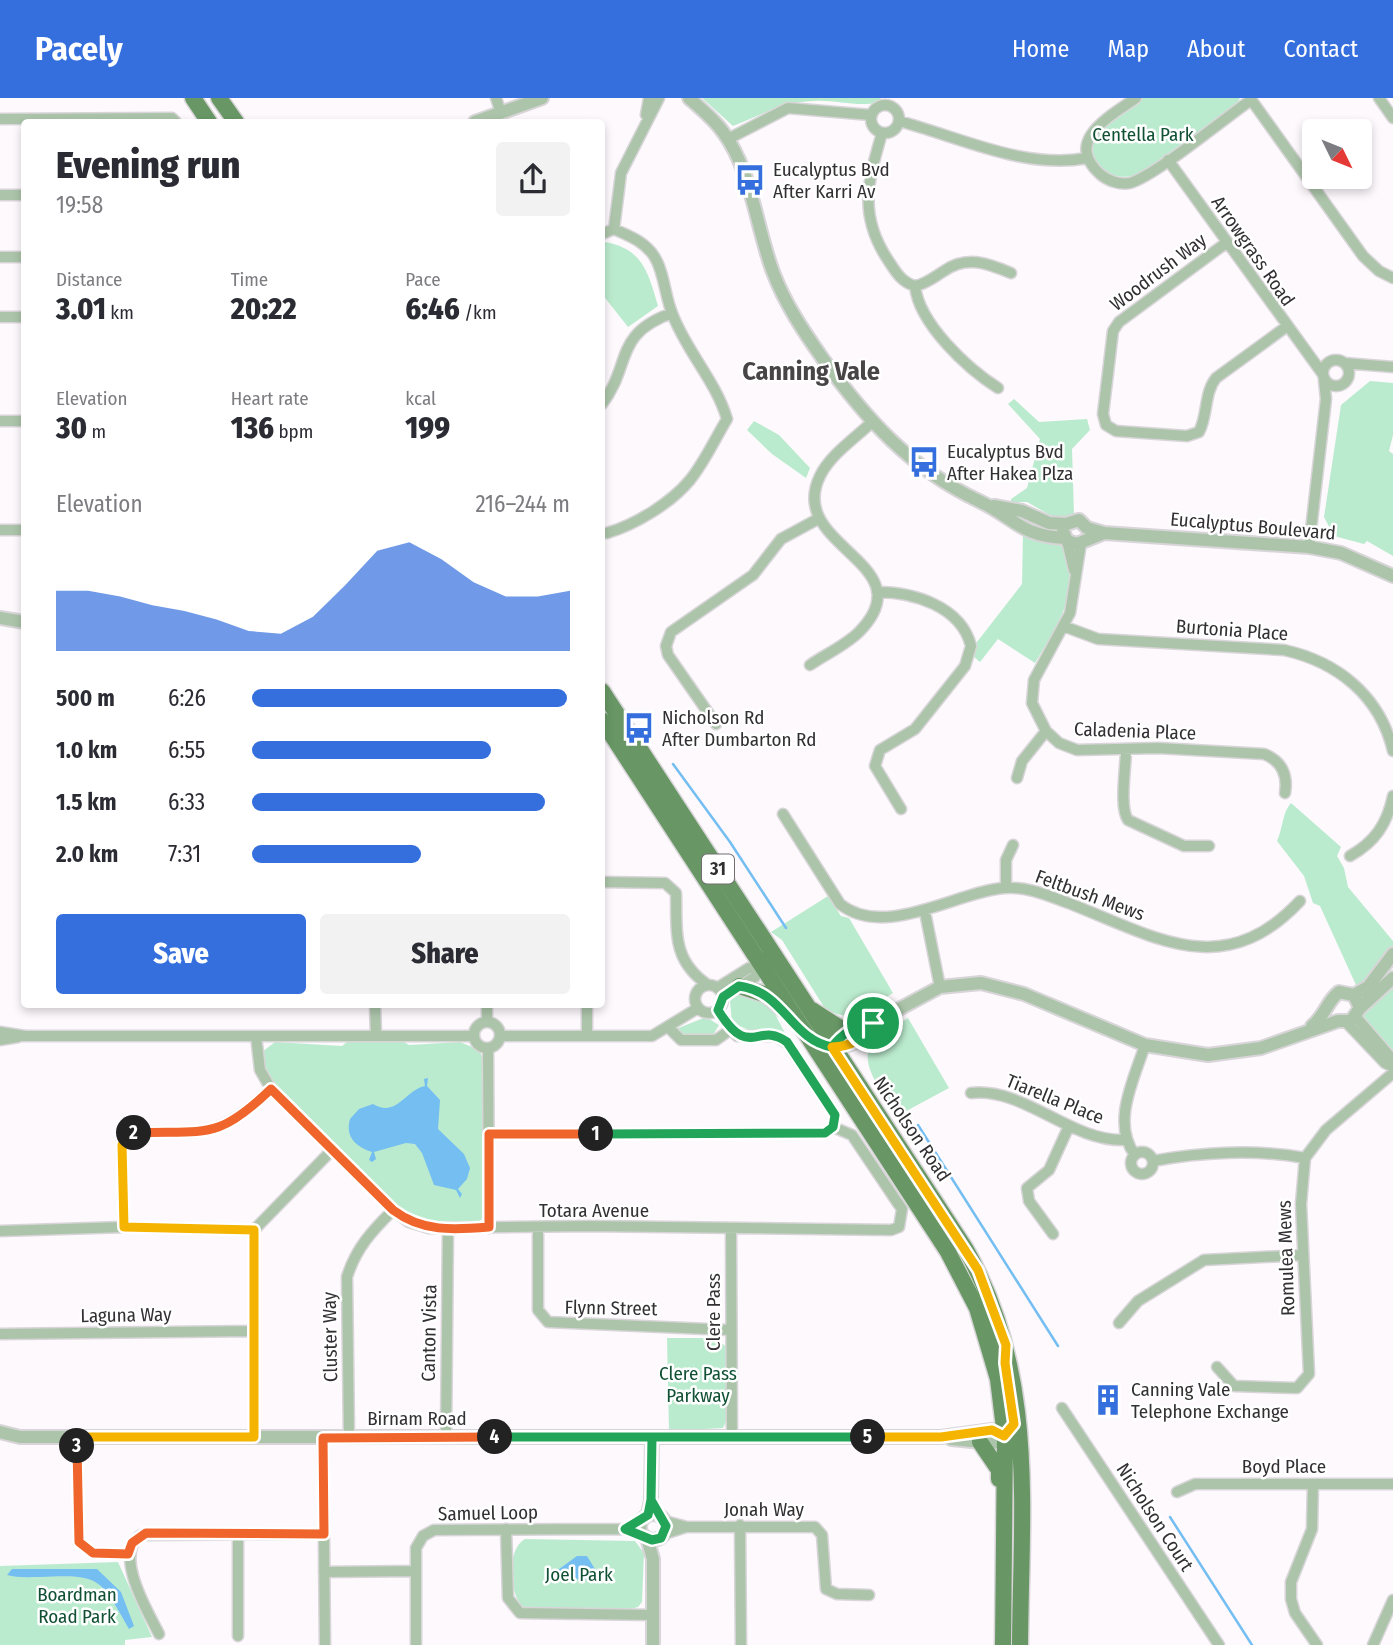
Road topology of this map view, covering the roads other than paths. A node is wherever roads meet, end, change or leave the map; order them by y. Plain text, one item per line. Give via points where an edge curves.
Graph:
1 (193, 98) edge
2 (219, 98) edge
3 (496, 98) edge
4 (542, 98) edge
5 (649, 98) edge
6 (659, 98) edge
7 (689, 98) edge
8 (1379, 98) edge
9 (1251, 99) edge
10 (1130, 100) edge
11 (891, 102) edge
12 (501, 113) junction
13 (871, 115) junction
14 (0, 118) edge
15 (1393, 118) edge
16 (173, 119) edge
17 (207, 119) edge
18 (234, 119) edge
19 (484, 119) edge
20 (899, 121) junction
21 (644, 126) junction
22 (882, 133) junction
23 (728, 139) junction
24 (1087, 158) junction
25 (1168, 160) junction
26 (0, 195) edge
27 (21, 195) edge
28 (614, 229) junction
29 (605, 233) edge
30 (1226, 243) junction
31 (0, 257) edge
32 (21, 257) edge
33 (1011, 273) dead end
34 (1393, 278) edge
35 (915, 286) junction
36 (672, 313) junction
37 (0, 317) edge
38 (21, 317) edge
39 (1286, 327) junction
40 (1314, 359) junction
41 (1330, 361) junction
42 (1344, 363) junction
43 (1363, 365) junction
44 (1393, 367) edge
45 (1323, 376) junction
46 (1349, 378) junction
47 (1337, 387) junction
48 (998, 388) dead end
49 (1326, 399) junction
50 (605, 400) edge
51 (0, 421) edge
52 (21, 421) edge
53 (871, 423) junction
54 (987, 505) junction
55 (818, 519) junction
56 (1066, 524) junction
57 (0, 530) edge
58 (21, 530) edge
59 (607, 533) dead end
60 (1084, 537) junction
61 (1066, 539) junction
62 (1310, 547) junction
63 (1075, 574) junction
64 (1393, 576) edge
65 (877, 592) junction
66 (0, 618) edge
67 (21, 622) edge
68 (21, 622) edge
69 (1063, 626) junction
70 (0, 628) edge
71 (810, 665) dead end
72 (605, 696) edge
73 (716, 724) dead end
74 (605, 725) edge
75 (1046, 731) junction
76 (1126, 749) junction
77 (1393, 751) edge
78 (1017, 778) dead end
79 (1285, 793) dead end
80 (1393, 796) edge
81 (901, 809) dead end
82 (783, 814) dead end
83 (1013, 845) dead end
84 (1209, 846) dead end
85 (1350, 856) dead end
86 (605, 882) edge
87 (1006, 888) junction
88 (1300, 901) dead end
89 (925, 912) junction
90 (763, 938) junction
91 (1393, 954) edge
92 (762, 967) junction
93 (693, 975) junction
94 (1393, 978) edge
95 (790, 979) junction
96 (739, 986) junction
97 (940, 987) junction
98 (716, 990) junction
99 (697, 992) junction
100 (1354, 995) junction
101 (807, 1007) junction
102 (375, 1008) edge
103 (487, 1008) edge
104 (587, 1008) edge
105 (698, 1008) junction
106 (1329, 1008) junction
107 (718, 1010) junction
108 (1350, 1017) junction
109 (488, 1022) junction
110 (873, 1023) junction
111 (669, 1028) junction
112 (730, 1030) junction
113 (1306, 1030) junction
114 (0, 1032) edge
115 (848, 1033) junction
116 (805, 1034) junction
117 (376, 1035) junction
118 (500, 1035) junction
119 (587, 1035) junction
120 (25, 1036) junction
121 (256, 1036) junction
122 (473, 1036) junction
123 (0, 1040) edge
124 (1145, 1045) junction
125 (832, 1047) junction
126 (488, 1048) junction
127 (1393, 1059) edge
128 (1393, 1067) edge
129 (1393, 1073) edge
130 (832, 1076) junction
131 (271, 1089) junction
132 (971, 1093) dead end
133 (1069, 1126) junction
134 (833, 1127) junction
135 (489, 1134) junction
136 (1125, 1140) junction
137 (332, 1150) junction
138 (1135, 1155) junction
139 (1305, 1158) junction
140 (1153, 1161) junction
141 (393, 1210) junction
142 (124, 1227) junction
143 (489, 1227) junction
144 (538, 1227) junction
145 (448, 1229) junction
146 (731, 1229) junction
147 (254, 1230) junction
148 (0, 1231) edge
149 (1053, 1234) dead end
150 (1303, 1255) junction
151 (1119, 1323) dead end
152 (730, 1330) junction
153 (253, 1331) junction
154 (0, 1334) edge
155 (1006, 1345) junction
156 (1217, 1367) dead end
157 (1062, 1408) dead end
158 (0, 1432) edge
159 (732, 1436) junction
160 (1004, 1436) junction
161 (20, 1437) junction
162 (77, 1437) junction
163 (254, 1437) junction
164 (349, 1437) junction
165 (446, 1437) junction
166 (652, 1437) junction
167 (941, 1437) junction
168 (323, 1438) junction
169 (0, 1442) edge
170 (980, 1442) junction
171 (1021, 1458) junction
172 (1313, 1483) junction
173 (1393, 1484) edge
174 (1177, 1492) dead end
175 (740, 1525) junction
176 (653, 1527) junction
177 (506, 1529) junction
178 (238, 1534) junction
179 (324, 1534) junction
180 (128, 1554) junction
181 (416, 1571) junction
182 (324, 1572) junction
183 (869, 1595) dead end
184 (1393, 1600) edge
185 (1003, 1603) junction
186 (653, 1615) junction
187 (159, 1634) dead end
188 (238, 1636) dead end
189 (325, 1645) edge
190 (416, 1645) edge
191 (653, 1645) edge
192 (741, 1645) edge
193 (1003, 1645) edge
194 (1020, 1645) edge
195 (1219, 1645) edge
196 (1317, 1645) edge
197 (1373, 1645) edge

1 - 17 main road
2 - 18 main road
3 - 12 street
4 - 12 street
5 - 21 street
6 - 21 street
7 - 23 street, Eucalyptus Boulevard
8 - 15 street
9 - 25 street
9 - 34 street via 1363,256
10 - 24 street via 1094,130
11 - 13 street
11 - 20 street
12 - 19 street
13 - 22 street via 872,124
13 - 23 street via 788,108
14 - 16 street
20 - 22 street via 895,129
20 - 24 street via 1035,159 1065,162
21 - 28 street via 621,173
22 - 35 street via 870,170 869,217 878,245 900,278
23 - 53 street, Eucalyptus Boulevard via 784,298
24 - 25 street via 1103,177 1123,183 1139,179
25 - 30 street, Arrowgrass Road
26 - 27 street
28 - 29 street
28 - 36 street via 641,242 655,258
30 - 39 street, Arrowgrass Road
30 - 39 street, Woodrush Way via 1113,331 1104,414 1107,425 1116,431 1187,436 1199,432 1209,388 1216,378
31 - 32 street
33 - 35 street via 967,260
35 - 48 street via 916,299 959,360
36 - 50 street via 636,332
36 - 59 street via 727,419 691,479 676,494 622,529
37 - 38 street
39 - 40 street, Arrowgrass Road
40 - 41 street
40 - 45 street, Arrowgrass Road
41 - 42 street
41 - 45 street
42 - 43 street
42 - 46 street
43 - 44 street
43 - 46 street
45 - 47 street
45 - 49 street, Arrowgrass Road
46 - 47 street
47 - 49 street
49 - 62 street, Arrowgrass Road
51 - 52 street
53 - 54 street, Eucalyptus Boulevard via 925,471
53 - 55 street via 824,468 813,500
54 - 56 street, Eucalyptus Boulevard
54 - 61 street, Eucalyptus Boulevard via 1025,531
55 - 65 street via 832,539 871,572
55 - 73 street via 781,539 753,575 671,632 668,655
56 - 60 street, Eucalyptus Boulevard via 1079,520
56 - 61 street
57 - 58 street
60 - 61 street, Eucalyptus Boulevard
60 - 62 street, Eucalyptus Boulevard via 1104,533
60 - 63 street, Caladenia Place
61 - 63 street, Caladenia Place
62 - 64 street, Eucalyptus Boulevard via 1341,553
63 - 69 street, Caladenia Place via 1070,612
65 - 71 street via 868,622
65 - 81 street via 902,592 934,604 961,626 971,646 965,666 915,729 880,750 874,766
66 - 67 street
68 - 70 street
69 - 75 street, Caladenia Place via 1034,680 1032,703
69 - 77 street, Burtonia Place via 1098,639 1284,650 1310,656 1366,694
72 - 90 main road, Nicholson Road / 31
74 - 92 main road, Nicholson Road / 31
75 - 76 street, Caladenia Place via 1077,750
75 - 78 street via 1022,761
76 - 79 street, Caladenia Place via 1264,754 1284,771
76 - 84 street via 1122,804 1128,820 1184,846
80 - 85 street via 1387,820 1363,849
82 - 89 street, Feltbush Mews via 836,899 848,910 863,916
83 - 87 street via 1006,860
86 - 93 street via 665,883 676,893 677,944
87 - 88 street, Feltbush Mews via 1033,890 1130,930 1207,947 1248,942
87 - 89 street, Feltbush Mews via 983,891
89 - 97 street
90 - 92 street
90 - 95 main road, Nicholson Road / 31
91 - 100 street via 1368,987
92 - 95 street
92 - 96 street
92 - 98 street via 749,968
92 - 116 main road, Nicholson Road / 31
93 - 98 street
93 - 99 street
94 - 108 street
95 - 101 main road, Nicholson Road / 31
96 - 98 street
96 - 116 main road via 781,1005
97 - 110 street
97 - 124 street via 961,983 1002,986
98 - 99 street
98 - 107 street
99 - 105 street
100 - 106 street via 1339,992
100 - 108 street
101 - 115 main road
101 - 125 main road, Nicholson Road / 31
102 - 117 street
103 - 109 street
104 - 119 street
105 - 107 street via 705,1013
105 - 111 street
106 - 108 street
106 - 113 street
107 - 112 street
108 - 113 street
108 - 127 street
108 - 128 street
109 - 118 street
109 - 122 street via 476,1027
110 - 115 street
110 - 125 street via 848,1047
111 - 112 street via 681,1040 716,1040
111 - 119 street via 653,1036
112 - 134 street via 746,1038 775,1036 787,1042 835,1115
113 - 124 street via 1261,1048 1208,1055
114 - 120 street
115 - 125 street
116 - 125 street
116 - 130 main road, Nicholson Road / 31
117 - 121 street
117 - 122 street
118 - 119 street
118 - 126 street via 495,1046
120 - 121 street
120 - 123 street
121 - 131 street, Totara Avenue via 260,1070
122 - 126 street via 477,1044
124 - 136 street via 1126,1106
125 - 130 street
125 - 155 main road, Nicholson Road / 31 via 965,1248 995,1307
126 - 135 street
129 - 139 street via 1326,1130
130 - 160 main road, Nicholson Road / 31 via 970,1293 998,1379
131 - 137 street, Totara Avenue
131 - 142 street via 226,1127 127,1136 122,1145
132 - 133 street, Tiarella Place via 999,1094
133 - 136 street, Tiarella Place via 1109,1140
133 - 149 street via 1049,1170 1027,1188 1029,1201
134 - 135 street via 825,1133
134 - 146 street, Totara Avenue via 852,1135 902,1209 899,1227
135 - 143 street
136 - 138 street
137 - 141 street, Totara Avenue
137 - 147 street
138 - 140 street via 1144,1152
138 - 140 street via 1132,1168 1141,1174 1150,1171
139 - 140 street via 1268,1154
139 - 150 street, Romulea Mews via 1301,1176
141 - 145 street, Totara Avenue via 409,1222
141 - 164 street, Cluster Way via 363,1240 347,1277
142 - 147 street
142 - 148 street
143 - 144 street, Totara Avenue
143 - 145 street, Totara Avenue
144 - 146 street, Totara Avenue
144 - 152 street, Flynn Street via 538,1310 542,1319 552,1324
145 - 165 street, Canton Vista
146 - 152 street, Clere Pass
147 - 153 street
150 - 151 street via 1204,1260 1138,1301
150 - 156 street, Romulea Mews via 1308,1374 1297,1388 1234,1386
152 - 159 street, Clere Pass
153 - 154 street, Laguna Way
153 - 163 street
155 - 160 street via 1014,1424
155 - 171 main road, Nicholson Road / 31 via 1016,1390
157 - 195 street, Nicholson Court
158 - 161 street, Birnam Road
159 - 166 street, Birnam Road
159 - 167 street, Birnam Road
160 - 167 street, Birnam Road via 992,1430
160 - 170 street, Birnam Road via 993,1443
160 - 171 street
160 - 185 main road, Nicholson Road / 31
161 - 162 street, Birnam Road
161 - 169 street, Birnam Road
162 - 163 street, Birnam Road
162 - 180 street via 79,1542 93,1553
163 - 168 street, Birnam Road
164 - 165 street, Birnam Road
164 - 168 street, Birnam Road
165 - 166 street, Birnam Road
166 - 176 street
167 - 170 street, Birnam Road
168 - 179 street
170 - 185 main road via 999,1470 999,1591
171 - 194 main road, Nicholson Road / 31
172 - 173 street, Boyd Place
172 - 174 street, Boyd Place via 1195,1484
172 - 196 street via 1312,1529 1291,1582 1291,1599
175 - 176 street, Jonah Way
175 - 183 street, Jonah Way via 815,1527 822,1535 826,1590
175 - 192 street
176 - 177 street, Samuel Loop
176 - 186 street
177 - 181 street, Samuel Loop via 426,1533 416,1548
177 - 186 street via 508,1598 520,1613
178 - 179 street
178 - 180 street via 146,1533 132,1543
178 - 188 street
179 - 182 street
180 - 187 street
181 - 182 street
181 - 190 street, Samuel Loop
182 - 189 street
184 - 197 street
185 - 193 main road, Nicholson Road / 31
186 - 191 street

